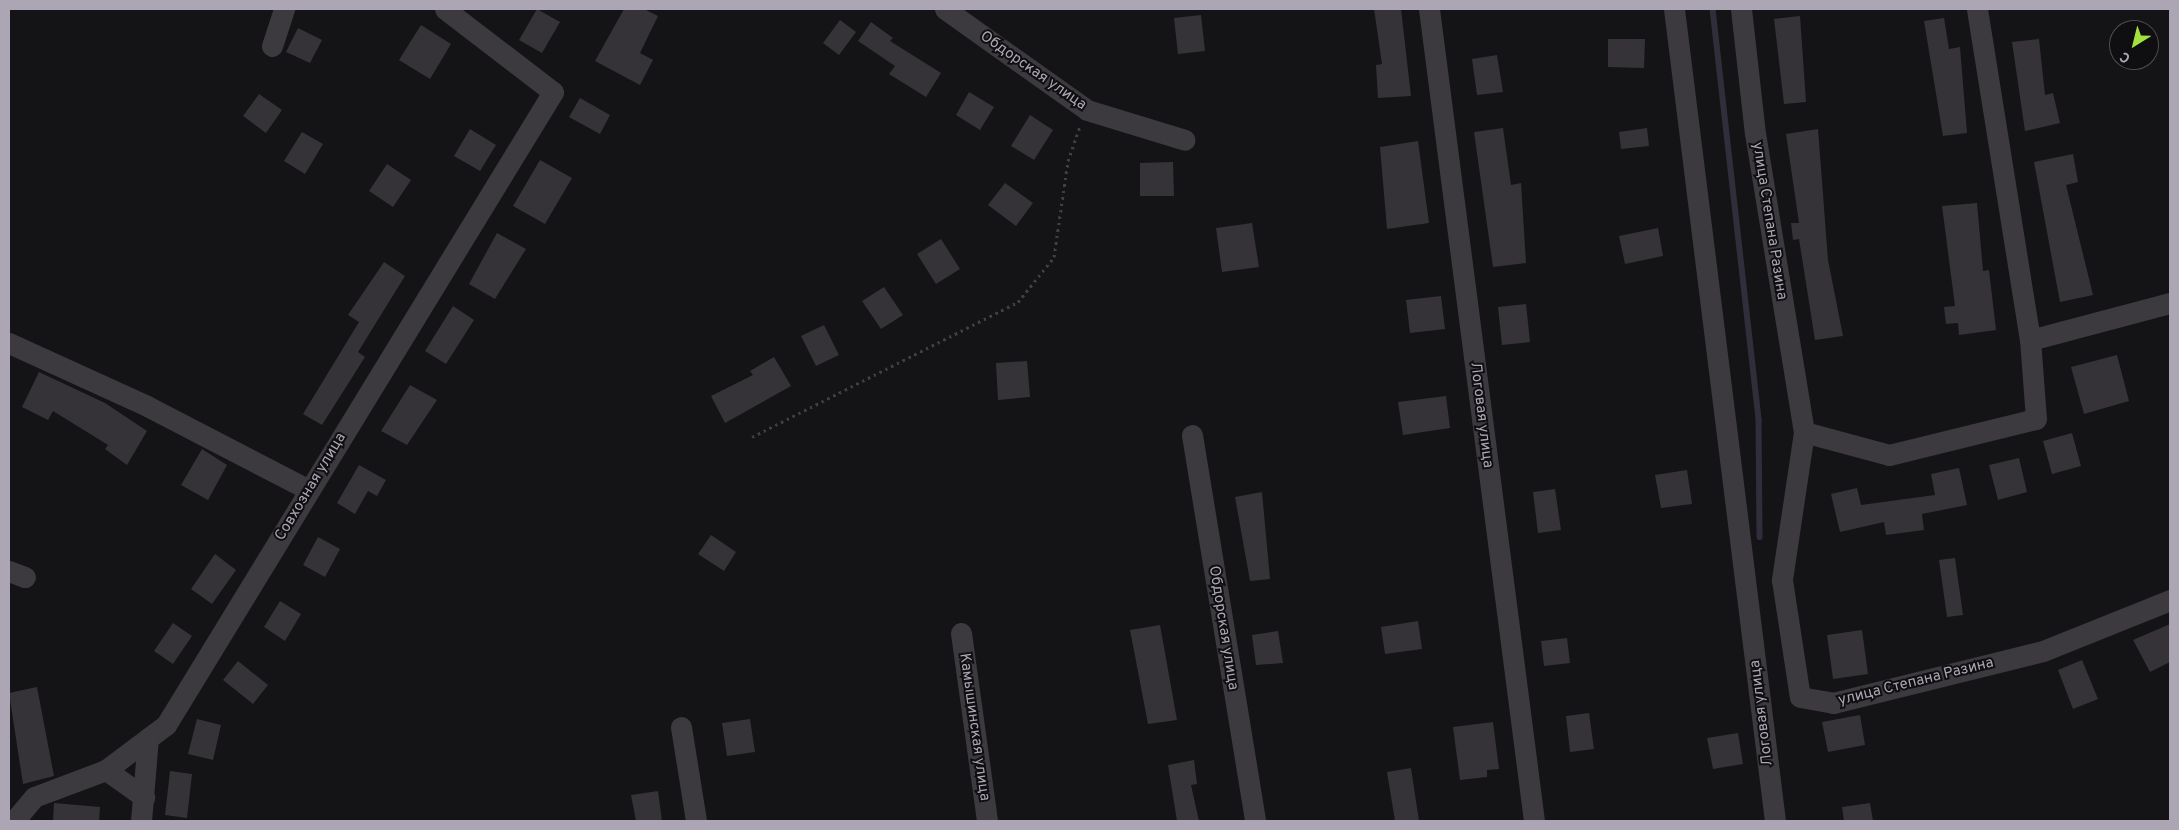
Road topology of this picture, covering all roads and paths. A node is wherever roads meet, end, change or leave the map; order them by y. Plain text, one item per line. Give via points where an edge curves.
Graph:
1 (284, 9) edge
2 (445, 9) edge
3 (945, 9) edge
4 (1429, 9) edge
5 (1674, 9) edge
6 (1741, 9) edge
7 (1977, 9) edge
8 (272, 46) dead end
9 (1087, 110) junction
10 (1184, 140) dead end
11 (2170, 303) edge
12 (2030, 340) junction
13 (9, 343) edge
14 (1804, 432) junction
15 (1192, 435) dead end
16 (752, 436) dead end
17 (309, 490) junction
18 (2170, 600) edge
19 (961, 632) dead end
20 (681, 727) dead end
21 (148, 738) junction
22 (106, 770) junction
23 (144, 797) junction
24 (14, 821) edge
25 (141, 821) edge
26 (696, 821) edge
27 (987, 821) edge
28 (1255, 821) edge
29 (1534, 821) edge
30 (1775, 821) edge

1 - 8 street
2 - 17 street, Совхозная улица via 553,92
3 - 9 street, Обдорская улица
4 - 29 street, Логовая улица
5 - 30 street, Логовая улица
6 - 14 street, улица Степана Разина via 1755,133
7 - 12 street
9 - 10 street, Обдорская улица
9 - 16 path via 1068,161 1054,257 1018,302
11 - 12 street
12 - 14 street via 2036,419 1889,455
13 - 17 street via 147,406
14 - 18 street, улица Степана Разина via 1782,580 1800,697 1833,703 2043,651
15 - 28 street, Обдорская улица
17 - 21 street, Совхозная улица via 166,725
19 - 27 street, Камышинская улица
20 - 26 street
21 - 22 street, Совхозная улица
21 - 23 street
22 - 23 street
22 - 24 street, Совхозная улица via 34,797
23 - 25 street

